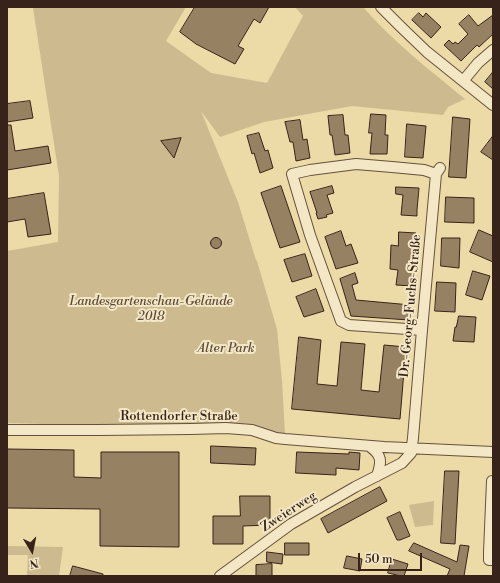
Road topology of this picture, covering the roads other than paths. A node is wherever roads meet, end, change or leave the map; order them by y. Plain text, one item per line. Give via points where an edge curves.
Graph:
1 (381, 7) edge
2 (493, 50) edge
3 (463, 81) junction
4 (493, 105) edge
5 (422, 330) junction
6 (7, 430) edge
7 (369, 446) junction
8 (412, 448) junction
9 (493, 452) edge
10 (377, 476) junction
11 (492, 481) edge
12 (493, 560) edge
13 (220, 576) edge

1 - 3 street via 427,52
2 - 3 street
3 - 4 street
5 - 5 street, Dr.-Georg-Fuchs-Straße via 438,171 356,164 292,174 341,321 349,325
5 - 8 street, Dr.-Georg-Fuchs-Straße
6 - 7 street, Rottendorfer Straße via 226,428 252,430 276,438
7 - 8 street, Rottendorfer Straße
7 - 10 street via 379,455 381,462
8 - 9 street, Rottendorfer Straße
8 - 10 street, Zweierweg via 411,453 402,462
10 - 13 street, Zweierweg via 291,524
11 - 12 street via 488,552 489,560

